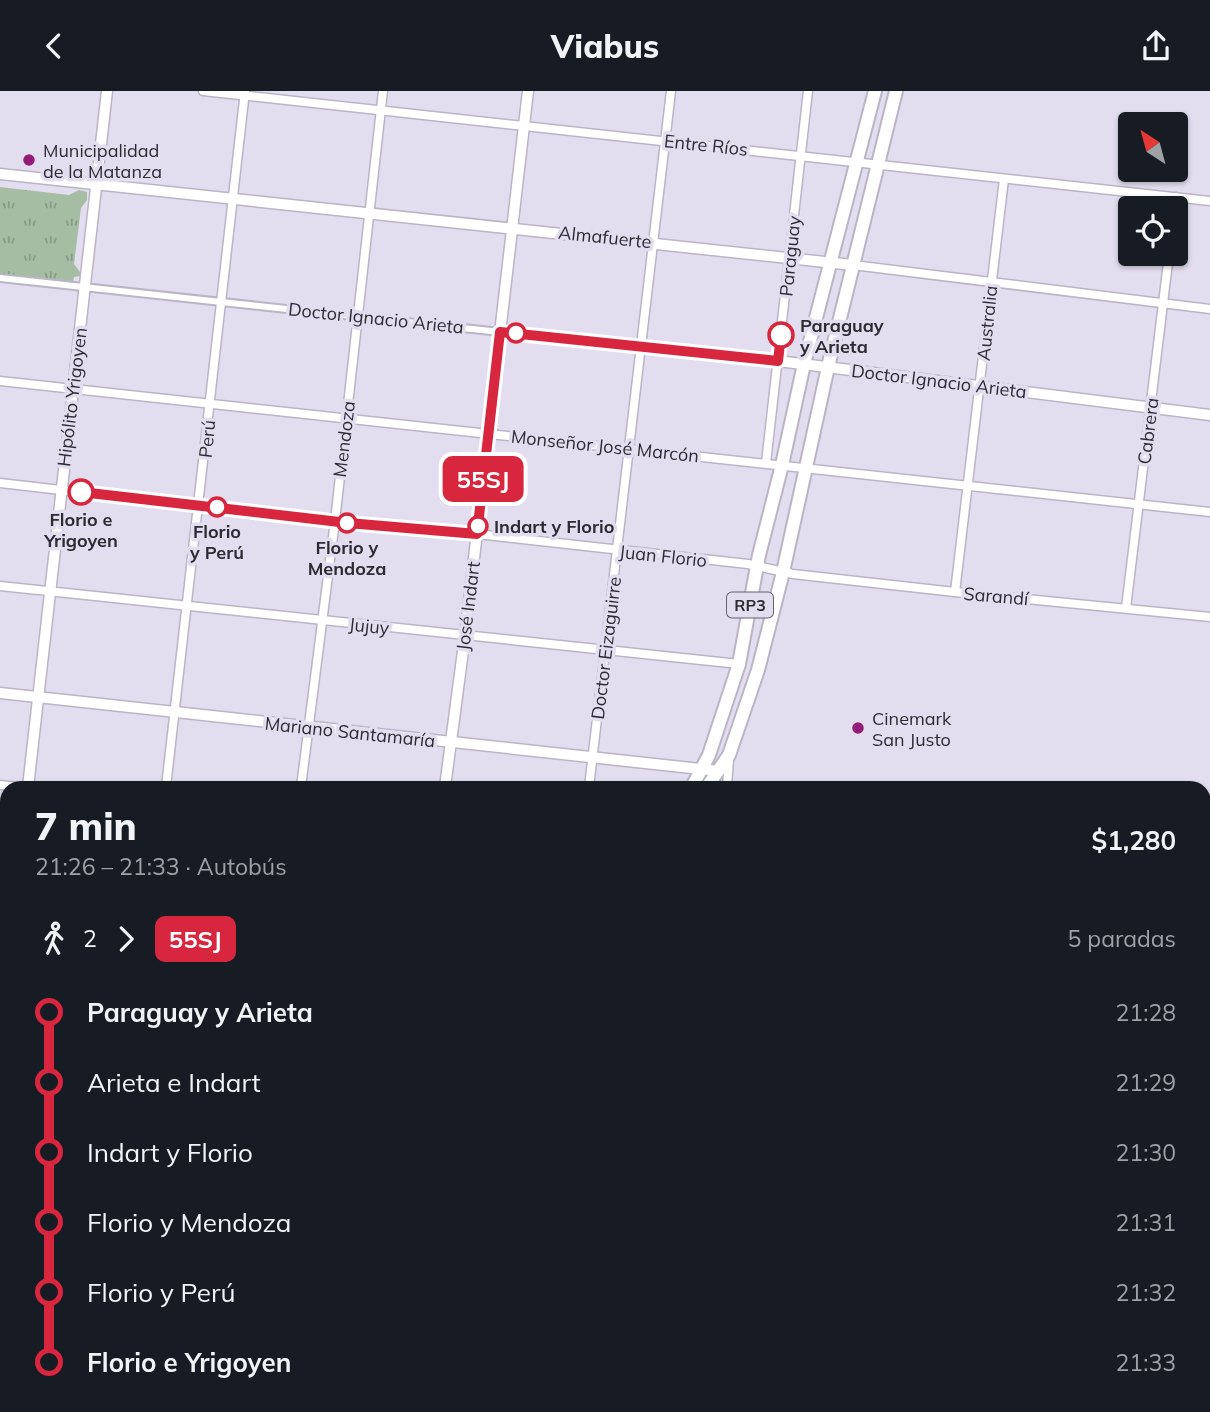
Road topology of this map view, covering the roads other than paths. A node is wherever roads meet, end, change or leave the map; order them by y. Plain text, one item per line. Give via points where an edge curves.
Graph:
1 (107, 91) edge
2 (203, 91) edge
3 (383, 91) edge
4 (528, 91) edge
5 (671, 91) edge
6 (808, 91) edge
7 (875, 91) edge
8 (896, 91) edge
9 (245, 93) edge
10 (381, 110) junction
11 (524, 125) junction
12 (664, 141) junction
13 (800, 155) junction
14 (855, 161) junction
15 (879, 163) junction
16 (0, 174) edge
17 (1004, 179) junction
18 (96, 185) junction
19 (1166, 196) edge
20 (234, 198) junction
21 (1188, 198) edge
22 (1210, 201) edge
23 (370, 212) junction
24 (512, 227) junction
25 (653, 242) junction
26 (790, 257) junction
27 (829, 262) junction
28 (853, 265) junction
29 (1168, 266) edge
30 (0, 278) edge
31 (992, 283) junction
32 (85, 287) junction
33 (222, 301) junction
34 (1164, 303) junction
35 (1210, 309) edge
36 (358, 316) junction
37 (500, 332) junction
38 (641, 346) junction
39 (778, 361) junction
40 (804, 364) junction
41 (828, 367) junction
42 (0, 381) edge
43 (980, 387) junction
44 (73, 389) junction
45 (211, 404) junction
46 (1151, 407) junction
47 (1210, 415) edge
48 (346, 419) junction
49 (487, 433) junction
50 (630, 450) junction
51 (766, 463) junction
52 (782, 465) junction
53 (806, 469) junction
54 (0, 483) edge
55 (969, 487) junction
56 (62, 489) junction
57 (1138, 504) junction
58 (199, 505) junction
59 (1210, 512) edge
60 (335, 521) junction
61 (477, 534) junction
62 (618, 551) junction
63 (757, 566) junction
64 (783, 572) junction
65 (0, 586) edge
66 (49, 591) junction
67 (955, 592) junction
68 (187, 605) junction
69 (1126, 608) junction
70 (1210, 617) edge
71 (322, 620) junction
72 (465, 636) junction
73 (605, 651) junction
74 (739, 664) junction
75 (0, 693) edge
76 (38, 697) junction
77 (175, 713) junction
78 (309, 728) junction
79 (449, 743) junction
80 (729, 755) junction
81 (593, 758) junction
82 (701, 770) junction
83 (719, 771) junction
84 (29, 781) edge
85 (167, 781) edge
86 (302, 781) edge
87 (446, 781) edge
88 (590, 781) edge
89 (695, 781) edge
90 (712, 781) edge
91 (727, 781) edge

1 - 18 street, Hipólito Yrigoyen
2 - 9 street, Entre Ríos
3 - 10 street, Mendoza
4 - 11 street, José Indart
5 - 12 street, Doctor Eizaguirre
6 - 13 street, Paraguay
7 - 14 main road, RP3
8 - 15 main road, RP3
9 - 10 street, Entre Ríos
9 - 20 street, Perú
10 - 11 street, Entre Ríos
10 - 23 street, Mendoza
11 - 12 street, Entre Ríos
11 - 24 street, José Indart
12 - 13 street, Entre Ríos
12 - 25 street, Doctor Eizaguirre
13 - 14 street, Entre Ríos
13 - 26 street, Paraguay
14 - 15 street, Entre Ríos
14 - 27 main road, RP3
15 - 17 street, Entre Ríos
15 - 28 main road, RP3
16 - 18 street, Almafuerte
17 - 19 street, Entre Ríos
17 - 31 street, Australia
18 - 20 street, Almafuerte
18 - 32 street, Hipólito Yrigoyen
20 - 23 street, Almafuerte
20 - 33 street, Perú
21 - 22 street, Entre Ríos
23 - 24 street, Almafuerte
23 - 36 street, Mendoza
24 - 25 street, Almafuerte
24 - 37 street, José Indart
25 - 26 street, Almafuerte
25 - 38 street, Doctor Eizaguirre
26 - 27 street, Almafuerte
26 - 39 street, Paraguay
27 - 28 street, Almafuerte
27 - 40 main road, RP3
28 - 31 street, Almafuerte
28 - 41 main road, RP3
29 - 34 street, Cabrera
30 - 32 street, Doctor Ignacio Arieta
31 - 34 street, Almafuerte
31 - 43 street, Australia
32 - 33 street, Doctor Ignacio Arieta
32 - 44 street, Hipólito Yrigoyen
33 - 36 street, Doctor Ignacio Arieta
33 - 45 street, Perú
34 - 35 street, Almafuerte
34 - 46 street, Cabrera
36 - 37 street, Doctor Ignacio Arieta
36 - 48 street, Mendoza
37 - 38 street, Doctor Ignacio Arieta
37 - 49 street, José Indart
38 - 39 street, Doctor Ignacio Arieta
38 - 50 street, Doctor Eizaguirre
39 - 40 street, Doctor Ignacio Arieta
39 - 51 street, Paraguay
40 - 41 street, Doctor Ignacio Arieta
40 - 52 main road, RP3
41 - 43 street, Doctor Ignacio Arieta
41 - 53 main road, RP3
42 - 44 street, Monseñor José Marcón
43 - 46 street, Doctor Ignacio Arieta
43 - 55 street, Australia
44 - 45 street, Monseñor José Marcón
44 - 56 street, Hipólito Yrigoyen
45 - 48 street, Monseñor José Marcón
45 - 58 street, Perú
46 - 47 street, Doctor Ignacio Arieta
46 - 57 street, Cabrera
48 - 49 street, Monseñor José Marcón
48 - 60 street, Mendoza
49 - 50 street, Monseñor José Marcón
49 - 61 street, José Indart
50 - 51 street, Monseñor José Marcón
50 - 62 street, Doctor Eizaguirre
51 - 52 street, Monseñor José Marcón
52 - 53 street, Monseñor José Marcón
52 - 63 main road, RP3
53 - 55 street, Monseñor José Marcón
53 - 64 main road, RP3
54 - 56 street, Juan Florio
55 - 57 street, Monseñor José Marcón
55 - 67 street, Australia
56 - 58 street, Juan Florio
56 - 66 street, Hipólito Yrigoyen
57 - 59 street, Monseñor José Marcón
57 - 69 street, Cabrera
58 - 60 street, Juan Florio
58 - 68 street, Perú
60 - 61 street, Juan Florio
60 - 71 street, Mendoza
61 - 62 street, Juan Florio
61 - 72 street, José Indart
62 - 63 street, Juan Florio
62 - 73 street, Doctor Eizaguirre
63 - 64 street, Juan Florio
63 - 74 main road, RP3
64 - 67 street, Sarandí
64 - 80 main road, RP3 via 758,670
65 - 66 street, Jujuy
66 - 68 street, Jujuy
66 - 76 street, Hipólito Yrigoyen
67 - 69 street, Sarandí
68 - 71 street, Jujuy
68 - 77 street, Perú
69 - 70 street, Sarandí
71 - 72 street, Jujuy
71 - 78 street, Mendoza
72 - 73 street, Jujuy
72 - 79 street, José Indart
73 - 74 street, Jujuy
73 - 81 street, Doctor Eizaguirre
74 - 82 main road, RP3
75 - 76 street, Mariano Santamaría
76 - 77 street, Mariano Santamaría
76 - 84 street, Hipólito Yrigoyen
77 - 78 street, Mariano Santamaría
77 - 85 street, Perú
78 - 79 street, Mariano Santamaría
78 - 86 street, Mendoza
79 - 81 street, Mariano Santamaría
79 - 87 street, José Indart
80 - 83 main road, RP3
80 - 91 street
81 - 82 street, Mariano Santamaría
81 - 88 street, Doctor Eizaguirre
82 - 83 street, Mariano Santamaría
82 - 89 main road, RP3
83 - 90 main road, RP3

